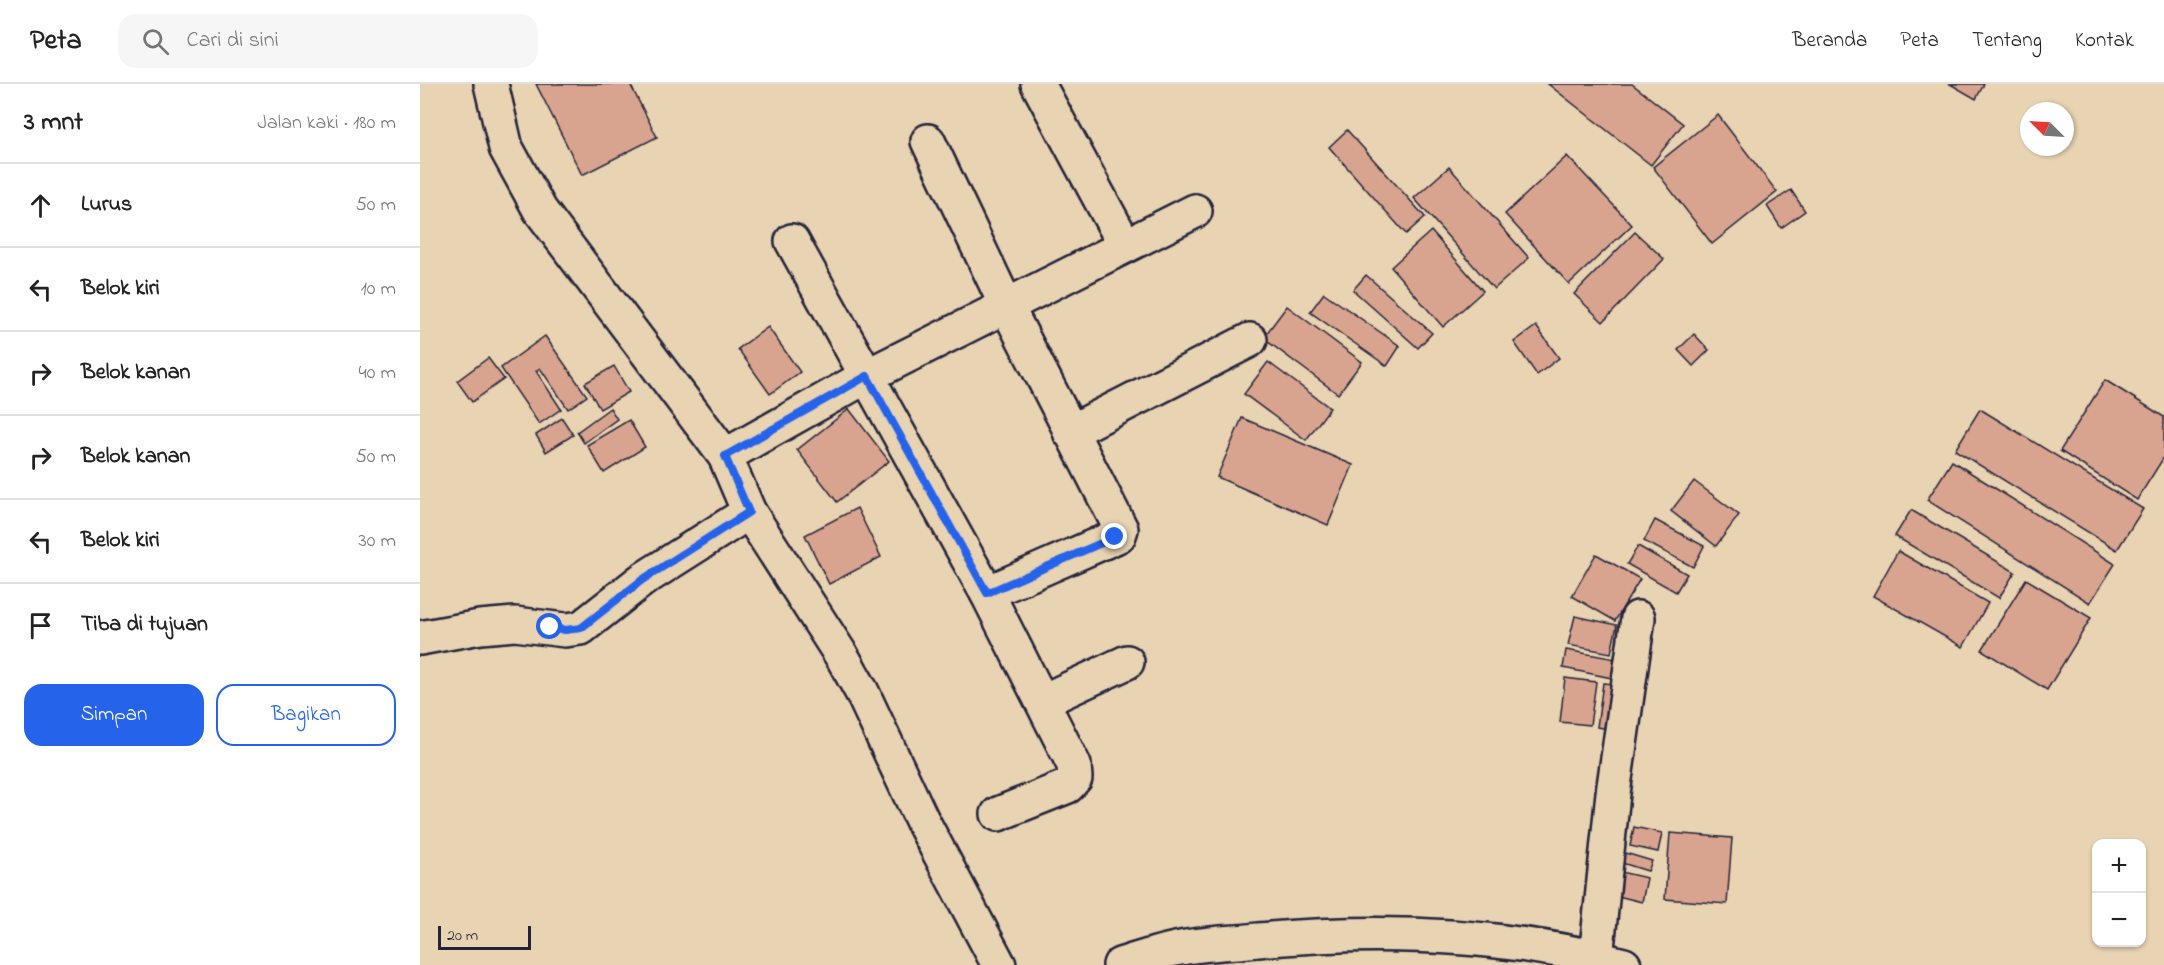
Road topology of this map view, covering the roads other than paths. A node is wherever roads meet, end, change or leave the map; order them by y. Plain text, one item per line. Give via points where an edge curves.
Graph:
1 (491, 84) edge
2 (1038, 84) edge
3 (928, 141) dead end
4 (1195, 211) dead end
5 (792, 241) dead end
6 (1125, 246) junction
7 (1006, 305) junction
8 (1250, 340) dead end
9 (867, 376) junction
10 (1070, 432) junction
11 (725, 456) junction
12 (749, 512) junction
13 (987, 593) junction
14 (1638, 618) dead end
15 (420, 638) edge
16 (1127, 662) dead end
17 (1043, 701) junction
18 (998, 814) dead end
19 (1610, 961) edge
20 (999, 965) edge
21 (1120, 965) edge

1 - 11 street via 506,148 540,210
2 - 6 street
3 - 7 street
4 - 6 street
5 - 9 street
6 - 7 street
7 - 9 street
7 - 10 street
8 - 10 street
9 - 11 street
9 - 13 street
10 - 13 street via 1121,529 1119,535
11 - 12 street
12 - 15 street via 642,580 581,628 515,624
12 - 20 street via 862,692 922,820
13 - 17 street
14 - 19 street via 1613,793
16 - 17 street
17 - 18 street via 1074,765 1075,778 1068,786
19 - 21 street via 1502,941 1322,935 1181,948

